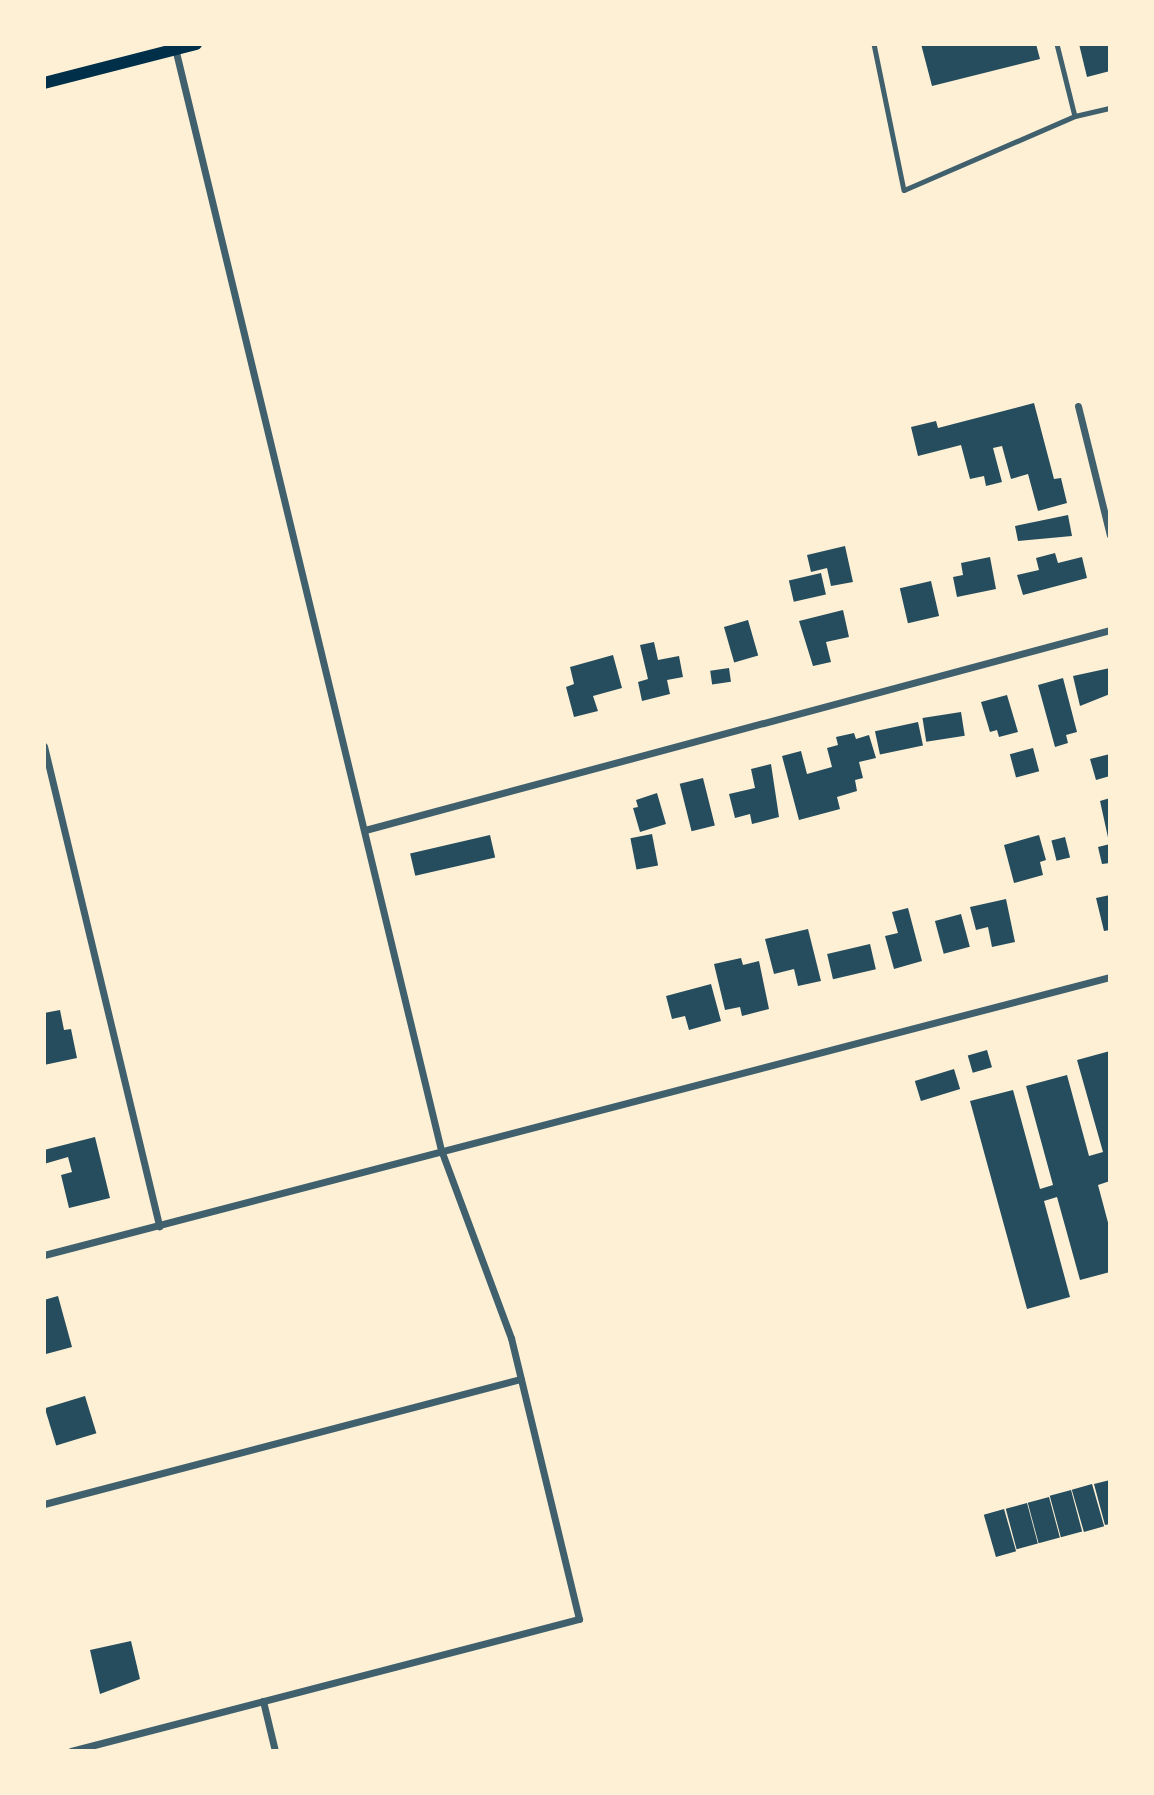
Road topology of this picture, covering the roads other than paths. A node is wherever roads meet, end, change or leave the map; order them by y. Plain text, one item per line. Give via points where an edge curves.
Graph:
1 (196, 44) edge
2 (874, 44) edge
3 (1057, 44) edge
4 (175, 46) edge
5 (44, 83) edge
6 (1110, 108) edge
7 (1075, 116) junction
8 (1078, 406) dead end
9 (1110, 535) edge
10 (1110, 630) edge
11 (44, 746) edge
12 (365, 830) junction
13 (1110, 977) edge
14 (441, 1150) junction
15 (159, 1226) junction
16 (44, 1255) edge
17 (521, 1379) junction
18 (44, 1504) edge
19 (263, 1701) junction
20 (71, 1751) edge
21 (275, 1751) edge

1 - 4 main road
2 - 7 lane via 904,190
3 - 7 lane
4 - 5 main road
4 - 12 street
6 - 7 lane
8 - 9 street
10 - 12 street
11 - 15 street
12 - 14 street
13 - 14 street
14 - 15 street
14 - 17 street via 457,1202 494,1288
15 - 16 street
17 - 18 street
17 - 19 street via 579,1619
19 - 20 street
19 - 21 street

